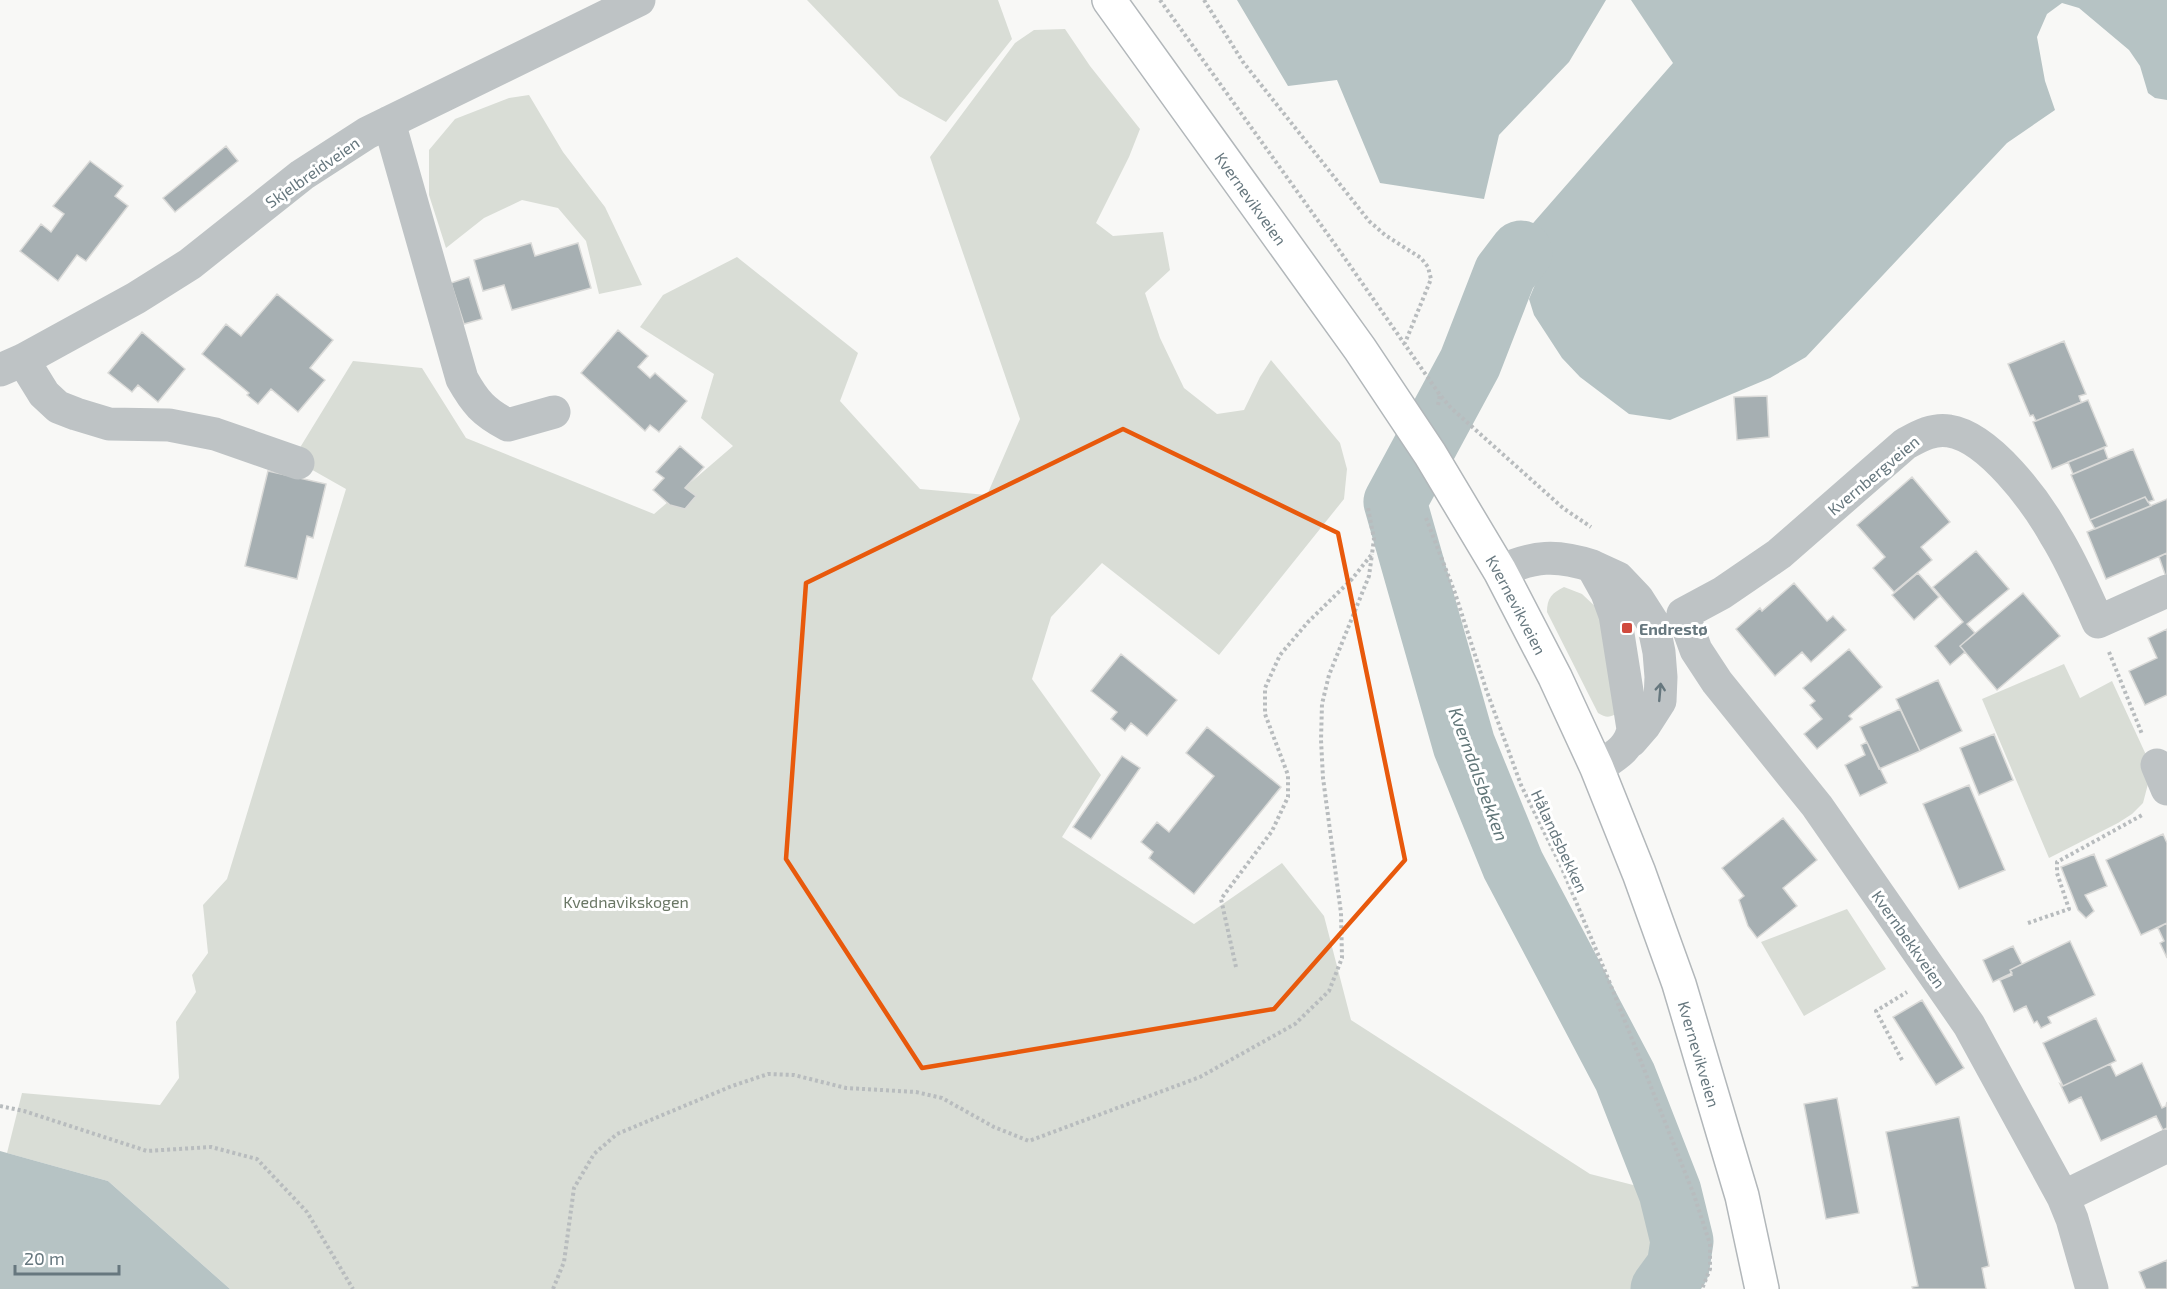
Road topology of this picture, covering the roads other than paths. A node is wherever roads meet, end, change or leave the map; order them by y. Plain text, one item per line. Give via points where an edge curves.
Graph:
1 (639, 0) edge
2 (1109, 0) edge
3 (389, 122) junction
4 (12, 365) edge
5 (554, 412) dead end
6 (298, 463) dead end
7 (1500, 571) junction
8 (2167, 591) edge
9 (1683, 614) joint
10 (1597, 768) junction
11 (2167, 1146) edge
12 (2063, 1197) junction
13 (1762, 1289) edge
14 (2092, 1289) edge

1 - 3 street, Skjelbreidveien
2 - 7 main road, Kvernevikveien via 1360,349 1430,454
3 - 4 street, Skjelbreidveien via 302,175 190,264
3 - 5 street via 462,379 474,401 490,416 508,425
4 - 6 street via 58,407 76,414 109,424 169,425 215,434
7 - 10 main road, Kvernevikveien
7 - 10 street via 1542,557 1575,560 1592,566 1607,593 1615,615 1633,729 1631,741
8 - 9 street, Kvernbergveien via 2098,622 2056,536 2028,496 1978,443 1948,431 1923,434 1905,444 1779,554
9 - 12 street, Kvernbekkveien via 1696,650 1717,682 1817,806 1969,1025
10 - 13 main road, Kvernevikveien via 1679,984 1742,1196
11 - 12 street
12 - 14 street, Kvernbekkveien

